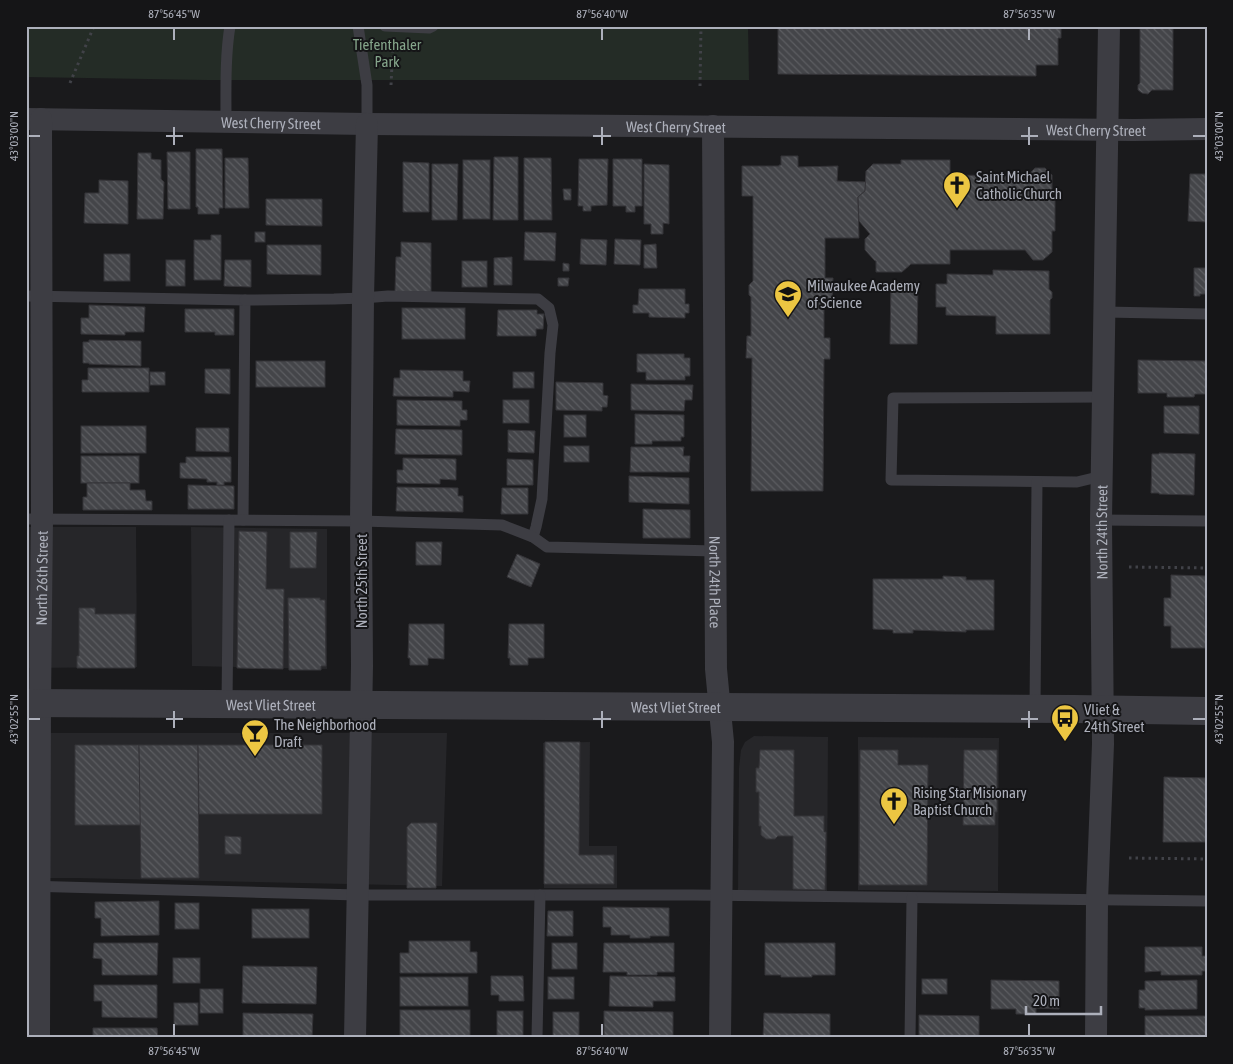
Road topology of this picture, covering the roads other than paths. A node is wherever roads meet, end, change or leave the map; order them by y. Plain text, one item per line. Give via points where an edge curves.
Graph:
1 (230, 26) edge
2 (358, 26) edge
3 (385, 26) edge
4 (433, 26) edge
5 (1109, 26) edge
6 (394, 27) edge
7 (34, 120) edge
8 (226, 122) junction
9 (368, 124) junction
10 (713, 126) junction
11 (1207, 129) edge
12 (1108, 130) junction
13 (34, 296) edge
14 (363, 298) junction
15 (245, 300) junction
16 (1105, 312) junction
17 (1207, 314) edge
18 (1104, 397) junction
19 (1102, 476) junction
20 (1037, 482) junction
21 (34, 519) edge
22 (229, 520) junction
23 (243, 520) junction
24 (1101, 520) junction
25 (361, 521) junction
26 (1207, 521) edge
27 (533, 537) junction
28 (715, 551) junction
29 (33, 703) edge
30 (227, 703) junction
31 (362, 705) junction
32 (719, 707) junction
33 (1035, 709) junction
34 (1103, 710) junction
35 (1207, 711) edge
36 (33, 886) edge
37 (358, 895) junction
38 (540, 895) junction
39 (722, 896) junction
40 (912, 898) junction
41 (1097, 901) junction
42 (1207, 901) edge
43 (39, 1038) edge
44 (355, 1038) edge
45 (537, 1038) edge
46 (720, 1038) edge
47 (910, 1038) edge
48 (1096, 1038) edge

1 - 8 lane
2 - 9 lane via 367,85
3 - 6 lane
4 - 6 lane
5 - 12 street, North 24th Street
7 - 8 street, West Cherry Street
7 - 13 street, North 26th Street
8 - 9 street, West Cherry Street
9 - 10 street, West Cherry Street
9 - 14 street, North 25th Street
10 - 12 street, West Cherry Street
10 - 28 street, North 24th Place
11 - 12 street, West Cherry Street
12 - 16 street, North 24th Street
13 - 15 lane
13 - 21 street, North 26th Street
14 - 15 lane
14 - 25 street, North 25th Street
14 - 27 lane via 538,299 549,308 553,325 542,499
15 - 23 lane
16 - 17 lane
16 - 18 street, North 24th Street
18 - 19 street, North 24th Street
18 - 20 lane via 893,398 890,480
19 - 20 lane via 1077,482
19 - 24 street, North 24th Street
20 - 33 lane
21 - 22 lane
21 - 29 street, North 26th Street
22 - 23 lane
22 - 30 lane
23 - 25 lane
24 - 26 lane
24 - 34 street, North 24th Street
25 - 27 lane via 502,524
25 - 31 street, North 25th Street
27 - 28 lane via 547,547
28 - 32 street, North 24th Place
29 - 30 street, West Vliet Street
29 - 36 street, North 26th Street
30 - 31 street, West Vliet Street
31 - 32 street, West Vliet Street
31 - 37 street, North 25th Street
32 - 33 street, West Vliet Street
32 - 39 street, North 24th Place via 723,742
33 - 34 street, West Vliet Street
34 - 35 street, West Vliet Street
34 - 41 street, North 24th Street
36 - 37 lane
36 - 43 street, North 26th Street
37 - 38 lane
37 - 44 street, North 25th Street
38 - 39 lane
38 - 45 lane
39 - 40 lane
39 - 46 street, North 24th Place
40 - 41 lane
40 - 47 lane
41 - 42 lane
41 - 48 street, North 24th Street

